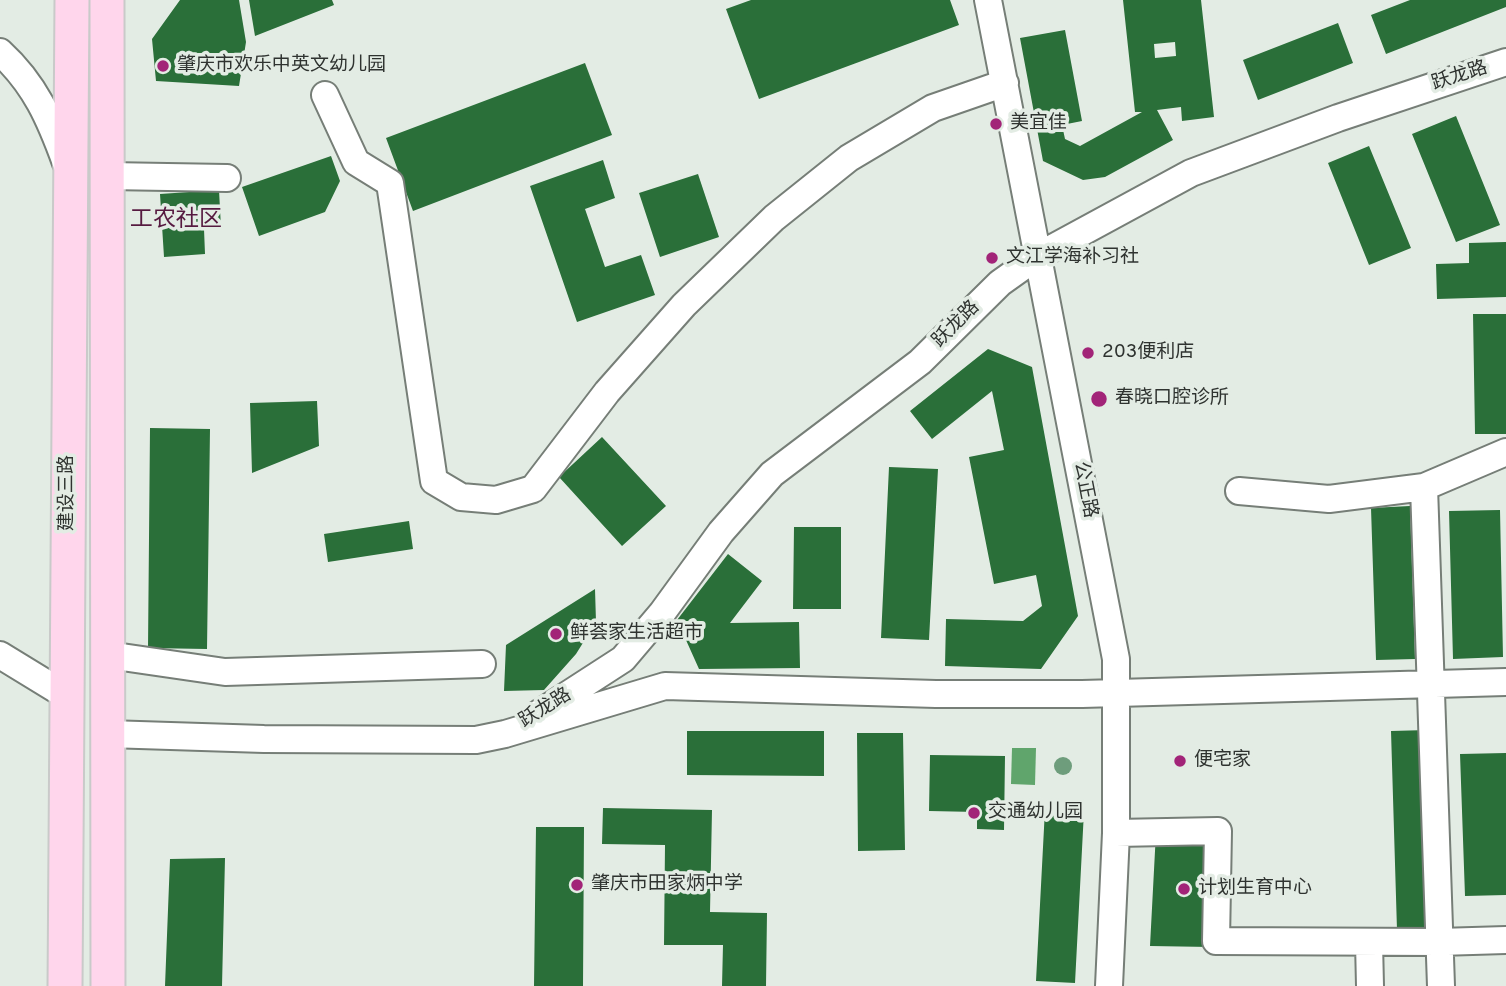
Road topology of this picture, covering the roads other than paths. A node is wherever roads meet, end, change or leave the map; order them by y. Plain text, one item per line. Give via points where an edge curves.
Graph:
1 (72, 0) edge
2 (107, 0) edge
3 (988, 0) edge
4 (0, 52) edge
5 (1506, 62) edge
6 (1005, 83) junction
7 (325, 94) dead end
8 (70, 175) junction
9 (108, 176) junction
10 (227, 178) dead end
11 (1038, 256) junction
12 (1506, 452) edge
13 (1424, 487) junction
14 (1239, 491) dead end
15 (108, 654) junction
16 (0, 655) edge
17 (482, 664) dead end
18 (1506, 682) edge
19 (1430, 684) junction
20 (1117, 693) junction
21 (67, 695) junction
22 (108, 734) junction
23 (505, 734) junction
24 (1116, 833) junction
25 (1506, 940) edge
26 (1369, 942) junction
27 (1439, 942) junction
28 (65, 986) edge
29 (108, 986) edge
30 (1109, 986) edge
31 (1370, 986) edge
32 (1441, 986) edge

1 - 8 main road, 建设三路
2 - 9 main road, 建设三路
3 - 6 street, 公正路
4 - 8 street via 35,92
5 - 11 street, 跃龙路 via 1191,173
6 - 7 street via 933,108 849,158 774,218 684,305 607,392 533,489 496,500 461,497 434,481 390,183 356,162
6 - 11 street, 公正路
8 - 9 main road
8 - 21 main road, 建设三路
9 - 10 street
9 - 15 main road, 建设三路
11 - 20 street, 公正路 via 1116,660
11 - 23 street, 跃龙路 via 1000,283 920,362 772,474 623,659
12 - 13 street
13 - 14 street via 1329,499
13 - 19 street
15 - 17 street via 225,672
15 - 22 main road, 建设三路
16 - 21 street
18 - 19 street
19 - 20 street
19 - 27 street
20 - 23 street via 936,694 665,686
20 - 24 street, 公正路
21 - 28 main road, 建设三路
22 - 23 street via 475,740
22 - 29 main road, 建设三路
24 - 26 street via 1218,831 1216,941
24 - 30 street, 公正路
25 - 27 street
26 - 27 street
26 - 31 street
27 - 32 street

